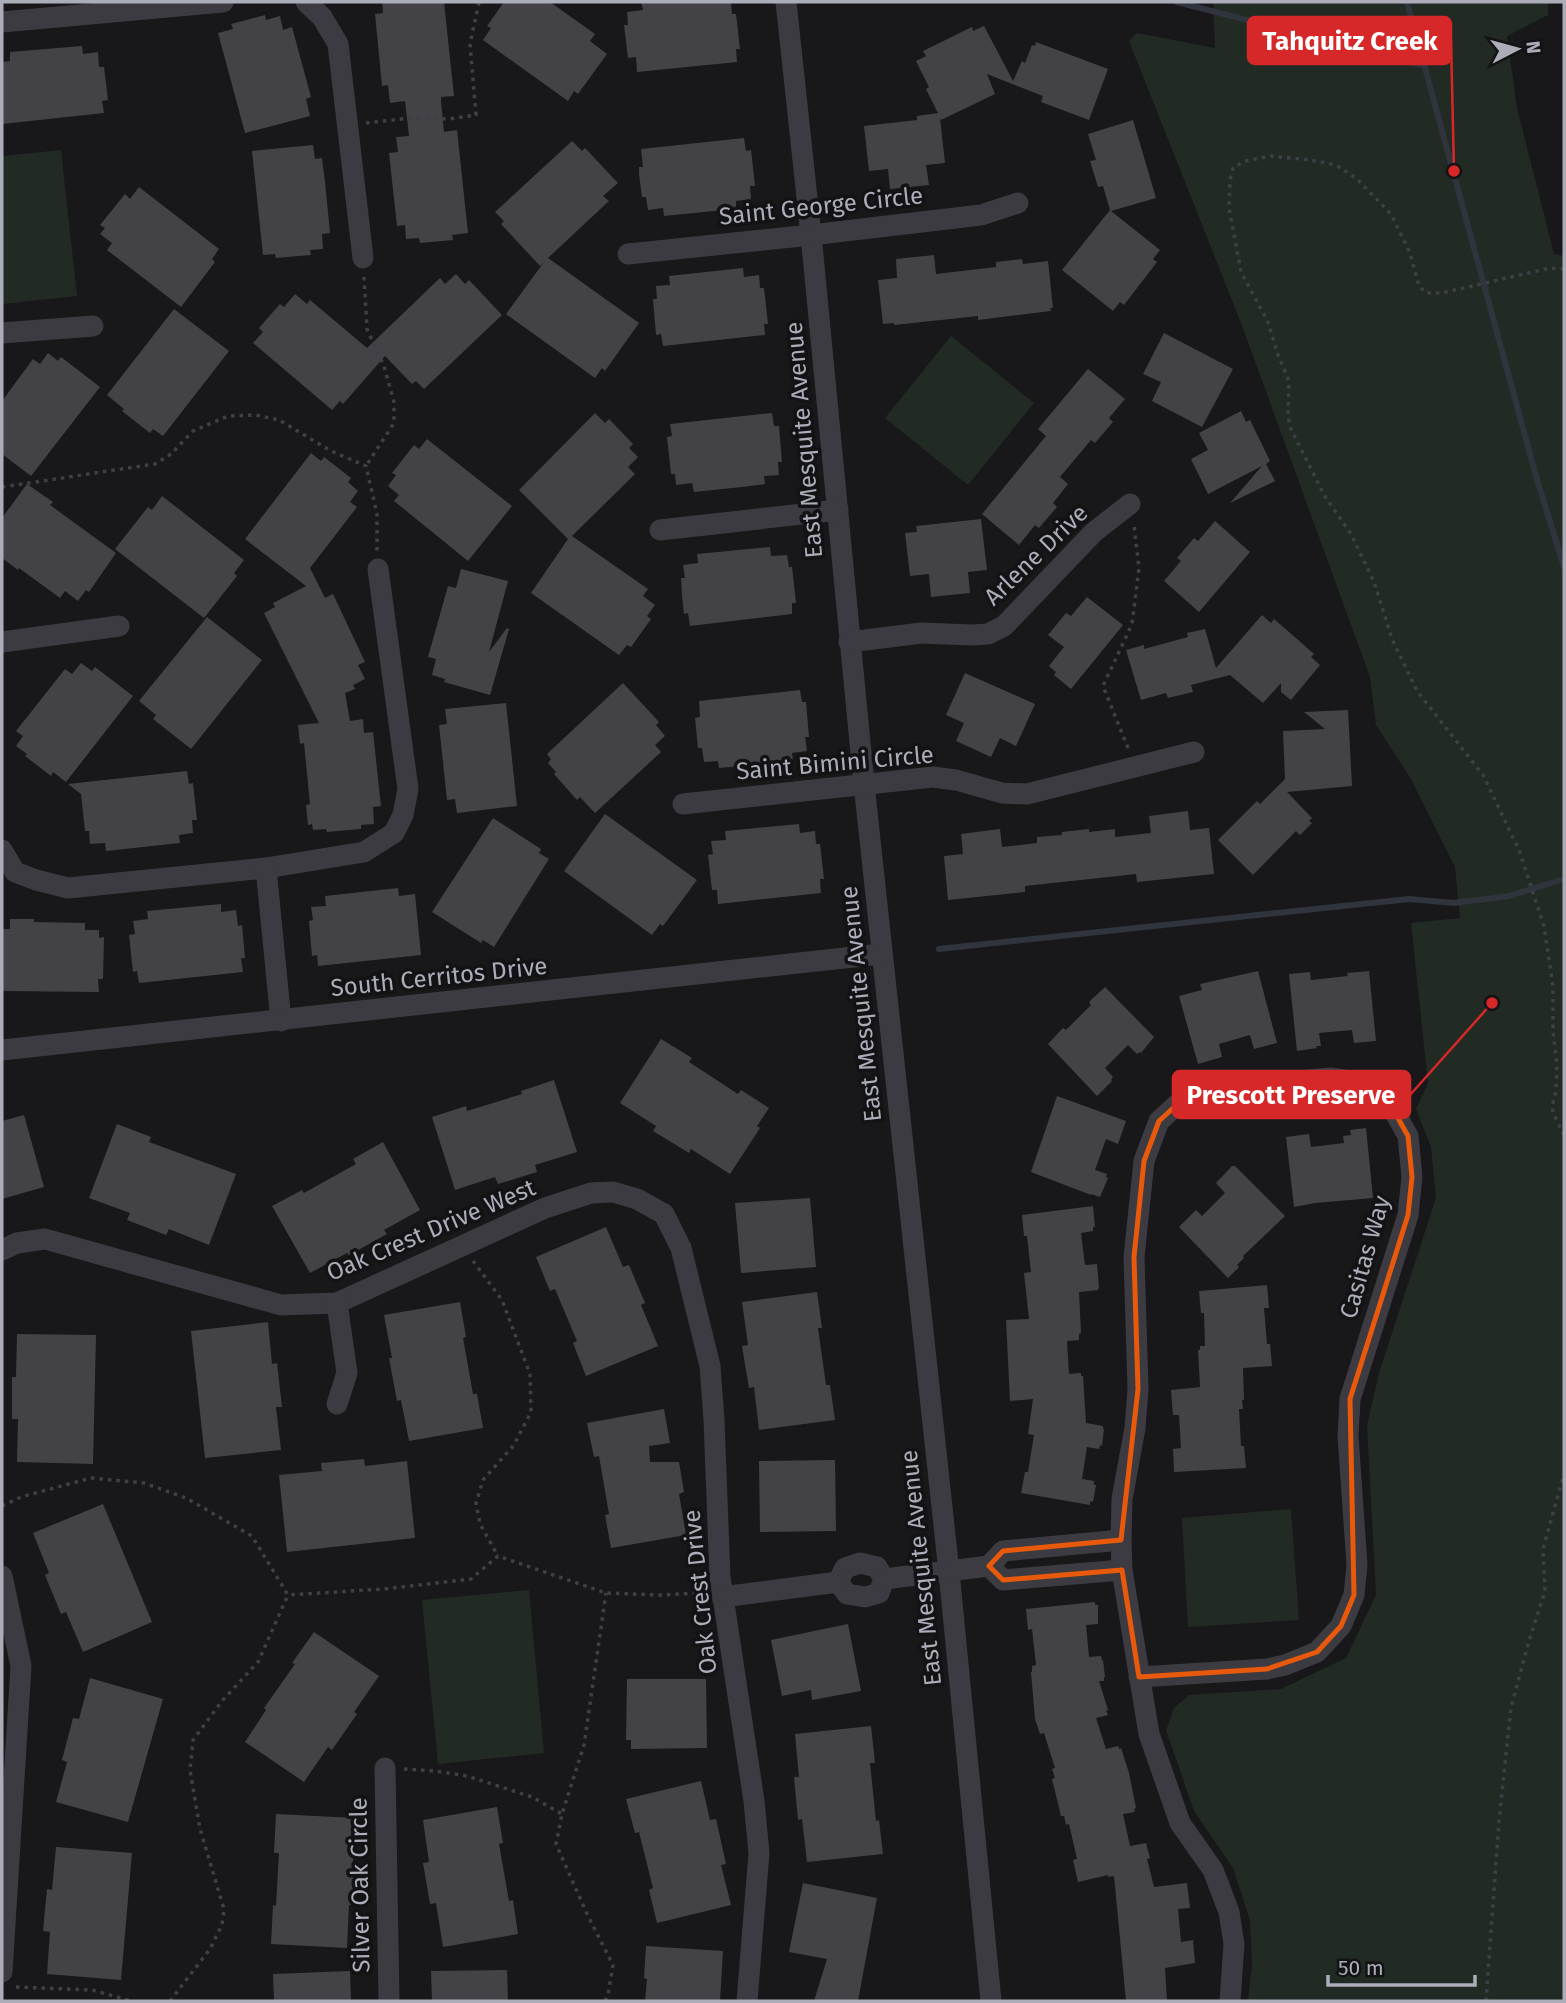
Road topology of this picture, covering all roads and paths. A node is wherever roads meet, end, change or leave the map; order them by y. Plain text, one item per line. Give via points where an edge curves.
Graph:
1 (223, 2) edge
2 (306, 2) edge
3 (479, 2) edge
4 (786, 2) edge
5 (189, 3) edge
6 (2, 22) edge
7 (347, 125) junction
8 (1018, 203) dead end
9 (811, 235) junction
10 (628, 254) dead end
11 (363, 258) joint
12 (1564, 269) edge
13 (93, 326) dead end
14 (2, 332) edge
15 (366, 466) junction
16 (2, 487) edge
17 (1130, 504) joint
18 (838, 510) junction
19 (660, 530) dead end
20 (378, 569) joint
21 (119, 626) dead end
22 (2, 642) edge
23 (849, 642) junction
24 (1194, 752) dead end
25 (1133, 767) junction
26 (864, 784) junction
27 (683, 804) dead end
28 (2, 850) edge
29 (266, 868) junction
30 (881, 954) junction
31 (281, 1021) junction
32 (2, 1050) edge
33 (1564, 1135) edge
34 (637, 1199) joint
35 (461, 1245) junction
36 (2, 1250) edge
37 (337, 1303) junction
38 (337, 1404) dead end
39 (1564, 1474) edge
40 (2, 1506) edge
41 (1121, 1540) junction
42 (498, 1556) junction
43 (989, 1566) junction
44 (1122, 1570) junction
45 (948, 1572) junction
46 (2, 1576) edge
47 (606, 1593) junction
48 (288, 1595) junction
49 (722, 1595) junction
50 (1139, 1676) junction
51 (385, 1768) joint
52 (562, 1814) junction
53 (8, 1979) edge
54 (131, 2001) edge
55 (170, 2001) edge
56 (389, 2001) edge
57 (605, 2001) edge
58 (747, 2001) edge
59 (991, 2001) edge
60 (1230, 2001) edge
61 (1486, 2001) edge

1 - 5 street
2 - 7 street via 322,17 338,44
3 - 7 path via 470,44 476,115
4 - 9 street, East Mesquite Avenue
5 - 6 street
7 - 11 street
8 - 9 street, Saint George Circle via 981,215
9 - 10 street, Saint George Circle
9 - 18 street, East Mesquite Avenue
11 - 15 path via 367,329 394,402 394,423
12 - 33 path via 1426,293 1419,286 1391,214 1356,178 1336,165 1271,156 1233,168 1230,208 1241,272 1268,322 1289,381 1290,427 1324,495 1351,534 1417,691 1483,775 1519,850 1541,913 1553,987 1557,1065 1552,1106
13 - 14 street
15 - 16 path via 279,420 228,416 193,430 155,464
15 - 20 path via 377,514
17 - 23 street, Arlene Drive via 1094,532 1004,626 988,634 921,633
17 - 25 path via 1139,568 1132,624 1104,686
18 - 19 street
18 - 23 street, East Mesquite Avenue
20 - 29 street via 408,789 403,815 394,833 364,852
21 - 22 street
23 - 26 street, East Mesquite Avenue
24 - 25 street, Saint Bimini Circle
25 - 26 street, Saint Bimini Circle via 1027,794 933,777
26 - 27 street, Saint Bimini Circle
26 - 30 street, East Mesquite Avenue
28 - 29 street via 15,872 68,888
29 - 31 street
30 - 31 street, South Cerritos Drive
30 - 45 street, East Mesquite Avenue
31 - 32 street, South Cerritos Drive
34 - 35 street, Oak Crest Drive West via 613,1192 591,1193
34 - 49 street, Oak Crest Drive via 664,1213 681,1248 710,1366
35 - 37 street, Oak Crest Drive West
35 - 42 path via 502,1300 530,1374 531,1412 514,1445 483,1479 476,1503 480,1524
36 - 37 street, Oak Crest Drive West via 45,1239 281,1305
37 - 38 street via 347,1373
39 - 61 path via 1543,1549 1545,1591 1511,1707
40 - 48 path via 91,1478 144,1483 187,1497 252,1536
41 - 43 street via 1003,1551
41 - 44 street, Casitas Way
41 - 50 street, Casitas Way via 1122,1499 1138,1389 1134,1256 1144,1161 1159,1121 1182,1101 1211,1089 1331,1078 1357,1082 1389,1102 1408,1136 1412,1177 1408,1215 1350,1399 1348,1436 1357,1565 1354,1595 1341,1626 1317,1652 1285,1665 1267,1670
42 - 47 path
42 - 48 path via 471,1579
43 - 44 street via 1003,1580
43 - 45 street
44 - 50 street, Casitas Way
45 - 49 street via 884,1579 879,1593 865,1597 847,1594 838,1583
45 - 59 street, East Mesquite Avenue
46 - 53 street via 21,1666
47 - 49 path
47 - 52 path via 584,1745
48 - 55 path via 258,1662 193,1740 190,1770 200,1829 224,1909 222,1925 209,1949
49 - 58 street, Oak Crest Drive via 759,1853
50 - 60 street, Casitas Way via 1149,1734 1180,1823 1213,1870 1229,1912 1234,1944
51 - 52 path via 467,1776 532,1797
51 - 56 street, Silver Oak Circle
52 - 57 path via 556,1844 613,1965
53 - 54 path via 92,1990

